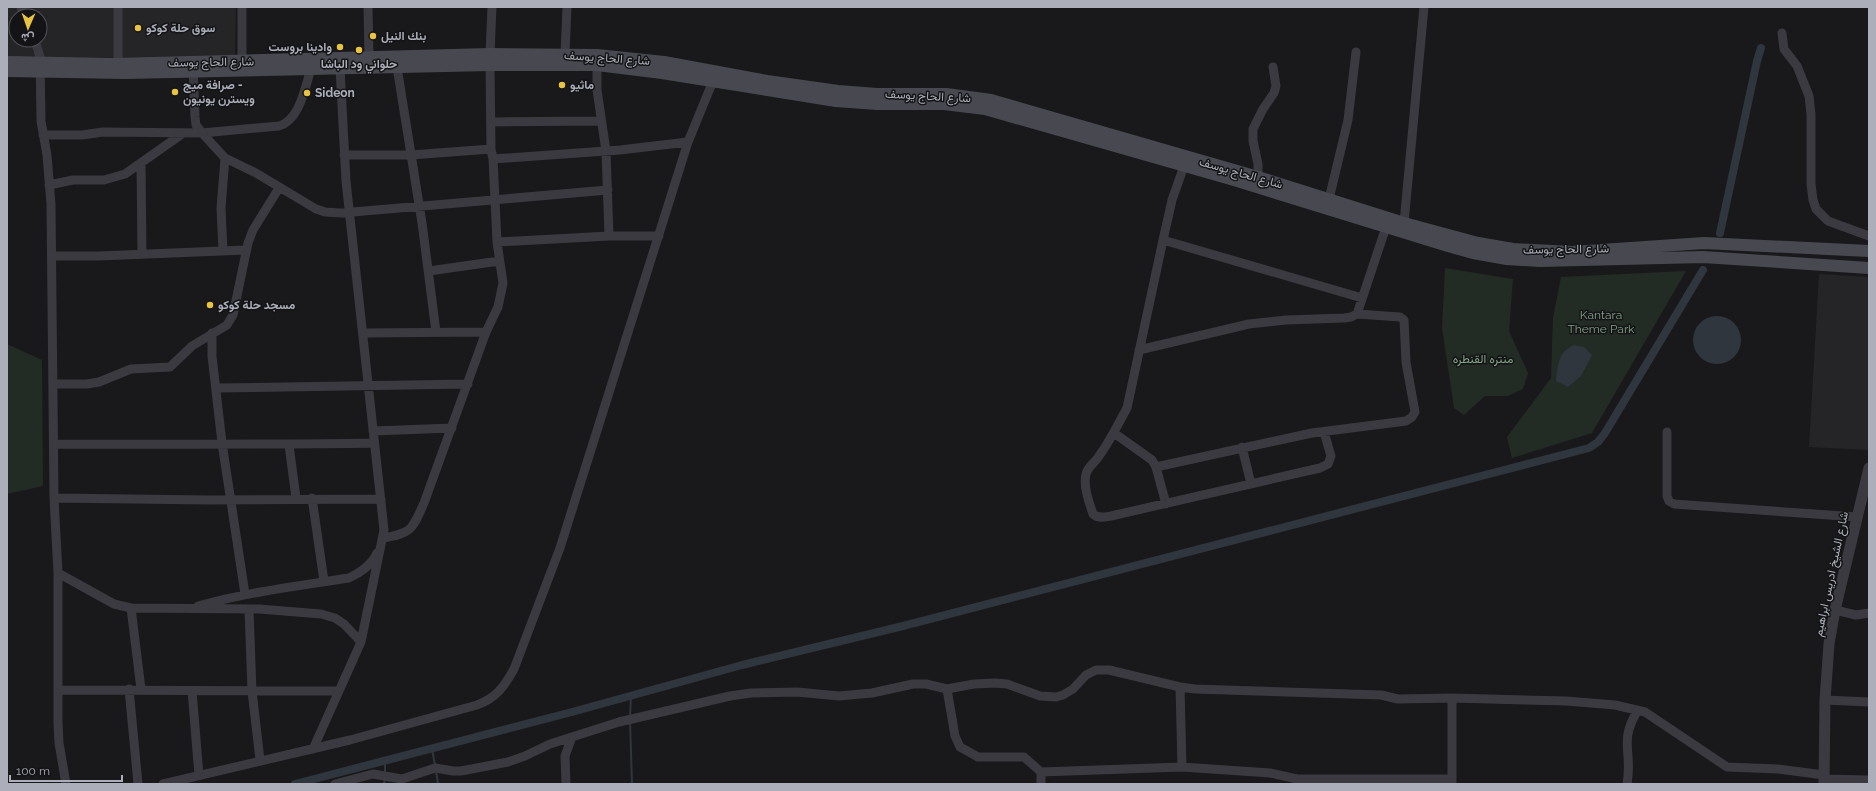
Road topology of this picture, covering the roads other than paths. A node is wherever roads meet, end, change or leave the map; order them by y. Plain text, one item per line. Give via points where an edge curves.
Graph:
1 (118, 7) edge
2 (242, 7) edge
3 (368, 7) edge
4 (492, 7) edge
5 (567, 7) edge
6 (1424, 7) edge
7 (1782, 33) dead end
8 (36, 48) edge
9 (1356, 52) dead end
10 (565, 54) junction
11 (369, 58) junction
12 (490, 60) junction
13 (242, 61) junction
14 (7, 62) edge
15 (118, 64) junction
16 (597, 65) junction
17 (193, 67) junction
18 (397, 67) junction
19 (1274, 67) dead end
20 (40, 68) junction
21 (340, 68) junction
22 (311, 69) junction
23 (7, 71) edge
24 (713, 81) junction
25 (600, 120) junction
26 (492, 122) junction
27 (202, 133) junction
28 (182, 134) junction
29 (43, 135) junction
30 (688, 142) junction
31 (491, 148) junction
32 (606, 151) junction
33 (344, 155) junction
34 (410, 155) junction
35 (225, 158) junction
36 (493, 159) junction
37 (141, 163) junction
38 (1184, 166) junction
39 (1258, 177) junction
40 (50, 185) junction
41 (278, 188) junction
42 (608, 190) junction
43 (1329, 199) junction
44 (494, 200) junction
45 (418, 205) junction
46 (349, 211) junction
47 (1404, 223) junction
48 (1386, 227) junction
49 (609, 236) junction
50 (659, 236) junction
51 (1869, 236) edge
52 (1163, 240) junction
53 (497, 242) junction
54 (246, 250) junction
55 (223, 251) junction
56 (1869, 251) edge
57 (142, 254) junction
58 (52, 256) junction
59 (499, 261) junction
60 (1869, 268) edge
61 (429, 271) junction
62 (1362, 298) junction
63 (1357, 314) junction
64 (436, 332) junction
65 (486, 332) junction
66 (212, 333) junction
67 (363, 334) junction
68 (1139, 350) junction
69 (53, 384) junction
70 (468, 384) junction
71 (368, 385) junction
72 (217, 388) junction
73 (452, 428) junction
74 (373, 431) junction
75 (1324, 432) junction
76 (1667, 432) dead end
77 (1114, 433) junction
78 (222, 443) junction
79 (374, 443) junction
80 (54, 444) junction
81 (289, 445) junction
82 (1242, 448) junction
83 (1156, 467) junction
84 (1869, 468) edge
85 (1251, 484) junction
86 (54, 498) junction
87 (296, 498) junction
88 (312, 498) junction
89 (381, 499) junction
90 (231, 500) junction
91 (1166, 504) junction
92 (1857, 518) junction
93 (383, 540) junction
94 (58, 572) junction
95 (324, 581) junction
96 (245, 594) junction
97 (131, 608) junction
98 (188, 609) junction
99 (249, 609) junction
100 (1835, 610) junction
101 (1869, 613) edge
102 (361, 642) junction
103 (1180, 687) junction
104 (129, 689) junction
105 (141, 689) junction
106 (947, 689) junction
107 (58, 690) junction
108 (192, 691) junction
109 (252, 691) junction
110 (339, 691) junction
111 (1452, 698) junction
112 (1825, 700) junction
113 (1869, 702) edge
114 (1638, 710) junction
115 (572, 737) junction
116 (313, 749) junction
117 (260, 760) junction
118 (1182, 767) junction
119 (1041, 772) junction
120 (199, 775) junction
121 (1824, 779) edge
122 (1869, 780) edge
123 (1452, 782) edge
124 (66, 784) edge
125 (138, 784) edge
126 (163, 784) edge
127 (335, 784) edge
128 (566, 784) edge
129 (1041, 784) edge
130 (1628, 784) edge

1 - 15 street
2 - 13 street
3 - 11 street
4 - 12 street
5 - 10 street
6 - 47 street
7 - 51 street via 1784,49 1797,66 1809,96 1811,184 1816,209 1828,221
8 - 20 street
9 - 43 street via 1348,120
10 - 12 main road, شارع الحاج يوسف
10 - 39 main road, شارع الحاج يوسف via 640,59 803,87 858,93 963,95 1007,105
11 - 12 main road, شارع الحاج يوسف
11 - 13 main road, شارع الحاج يوسف
12 - 16 main road, شارع الحاج يوسف
12 - 18 main road, شارع الحاج يوسف
12 - 26 street
13 - 17 main road, شارع الحاج يوسف
14 - 20 main road
15 - 17 main road, شارع الحاج يوسف
15 - 20 main road, شارع الحاج يوسف
16 - 24 main road, شارع الحاج يوسف
16 - 25 street
17 - 20 main road, شارع الحاج يوسف
17 - 22 main road, شارع الحاج يوسف
17 - 27 street via 196,125
18 - 21 main road, شارع الحاج يوسف
18 - 34 street
19 - 39 street via 1274,93 1253,129
20 - 23 main road
20 - 29 street
21 - 22 main road, شارع الحاج يوسف
21 - 33 street
22 - 27 street via 297,110 286,124
24 - 30 street
24 - 38 main road, شارع الحاج يوسف via 836,101 944,104 985,108
25 - 26 street
25 - 32 street
26 - 31 street
27 - 28 street
27 - 35 street
28 - 29 street via 103,132
28 - 37 street
29 - 40 street
30 - 32 street
30 - 50 street
31 - 34 street
31 - 36 street
32 - 36 street
32 - 42 street
33 - 34 street
33 - 46 street
34 - 45 street
35 - 41 street via 256,173
35 - 55 street via 221,208
36 - 44 street
37 - 40 street via 125,174 104,180 73,180
37 - 57 street
38 - 48 main road, شارع الحاج يوسف
38 - 52 street via 1172,200
39 - 43 main road, شارع الحاج يوسف
40 - 58 street
41 - 46 street via 325,212
41 - 54 street via 253,230
42 - 44 street
42 - 49 street
43 - 47 main road, شارع الحاج يوسف
44 - 45 street
44 - 53 street
45 - 46 street
45 - 61 street
46 - 67 street
47 - 56 main road, شارع الحاج يوسف via 1478,243 1542,252 1704,243
48 - 60 main road, شارع الحاج يوسف via 1473,253 1520,260 1588,261 1703,257
48 - 62 street
49 - 50 street
49 - 53 street
50 - 116 street via 560,548 524,644 505,686 489,700 477,705
52 - 62 street
52 - 68 street
53 - 59 street
54 - 55 street
54 - 66 street via 231,321
55 - 57 street
57 - 58 street
58 - 69 street
59 - 61 street
59 - 65 street via 503,283 501,296
61 - 64 street
62 - 63 street
63 - 68 street via 1351,318 1280,320 1249,324
63 - 75 street via 1400,317 1404,320 1406,362 1415,412 1406,421
64 - 65 street
64 - 67 street
65 - 70 street
66 - 69 street via 192,346 170,366 131,369 87,384
66 - 72 street via 212,356
67 - 71 street
68 - 77 street via 1127,408
69 - 80 street
70 - 71 street
70 - 73 street
71 - 72 street
71 - 74 street
72 - 78 street
73 - 74 street
73 - 93 street via 414,524 402,535
74 - 79 street
75 - 82 street
75 - 85 street via 1331,456 1328,464
76 - 92 street via 1667,496 1674,504
77 - 83 street via 1152,460
77 - 91 street via 1086,475 1086,488 1093,514 1102,518
78 - 80 street
78 - 81 street
78 - 90 street
79 - 81 street
79 - 89 street
80 - 86 street
81 - 87 street
82 - 83 street
82 - 85 street
83 - 91 street
84 - 92 street, شارع الشيخ ادريس ابراهيم
85 - 91 street
86 - 90 street
86 - 94 street
87 - 88 street
87 - 90 street
88 - 89 street
88 - 95 street
89 - 93 street
90 - 96 street
92 - 100 street, شارع الشيخ ادريس ابراهيم
93 - 95 street via 376,556 359,573 349,578
93 - 102 street
94 - 97 street via 114,604
94 - 107 street
95 - 96 street
96 - 98 street
97 - 98 street
97 - 105 street
98 - 99 street
99 - 102 street via 320,614 335,618 353,631
99 - 109 street
100 - 101 street via 1856,615
100 - 112 street, شارع الشيخ ادريس ابراهيم
102 - 110 street
103 - 106 street via 1109,670 1096,670 1086,674 1073,689 1056,697 1040,696 995,682
103 - 111 street via 1374,694 1398,699
103 - 118 street
104 - 105 street
104 - 107 street
104 - 125 street
105 - 108 street
106 - 115 street via 913,684 872,693 839,696 797,692 751,693 646,716
106 - 119 street via 955,736 960,747 978,757 1024,757
107 - 124 street via 59,743
108 - 109 street
108 - 120 street
109 - 110 street
109 - 117 street
110 - 116 street
111 - 114 street via 1596,702
111 - 123 street
112 - 113 street
112 - 121 street, شارع الشيخ ادريس ابراهيم
114 - 121 street via 1683,736 1727,767 1778,769
114 - 130 street via 1626,734
115 - 127 street via 508,762 462,771 435,768 402,779 373,774
115 - 128 street via 565,756
116 - 117 street
117 - 120 street
118 - 119 street
118 - 123 street via 1270,773 1297,780
119 - 129 street
120 - 126 street
121 - 122 street

